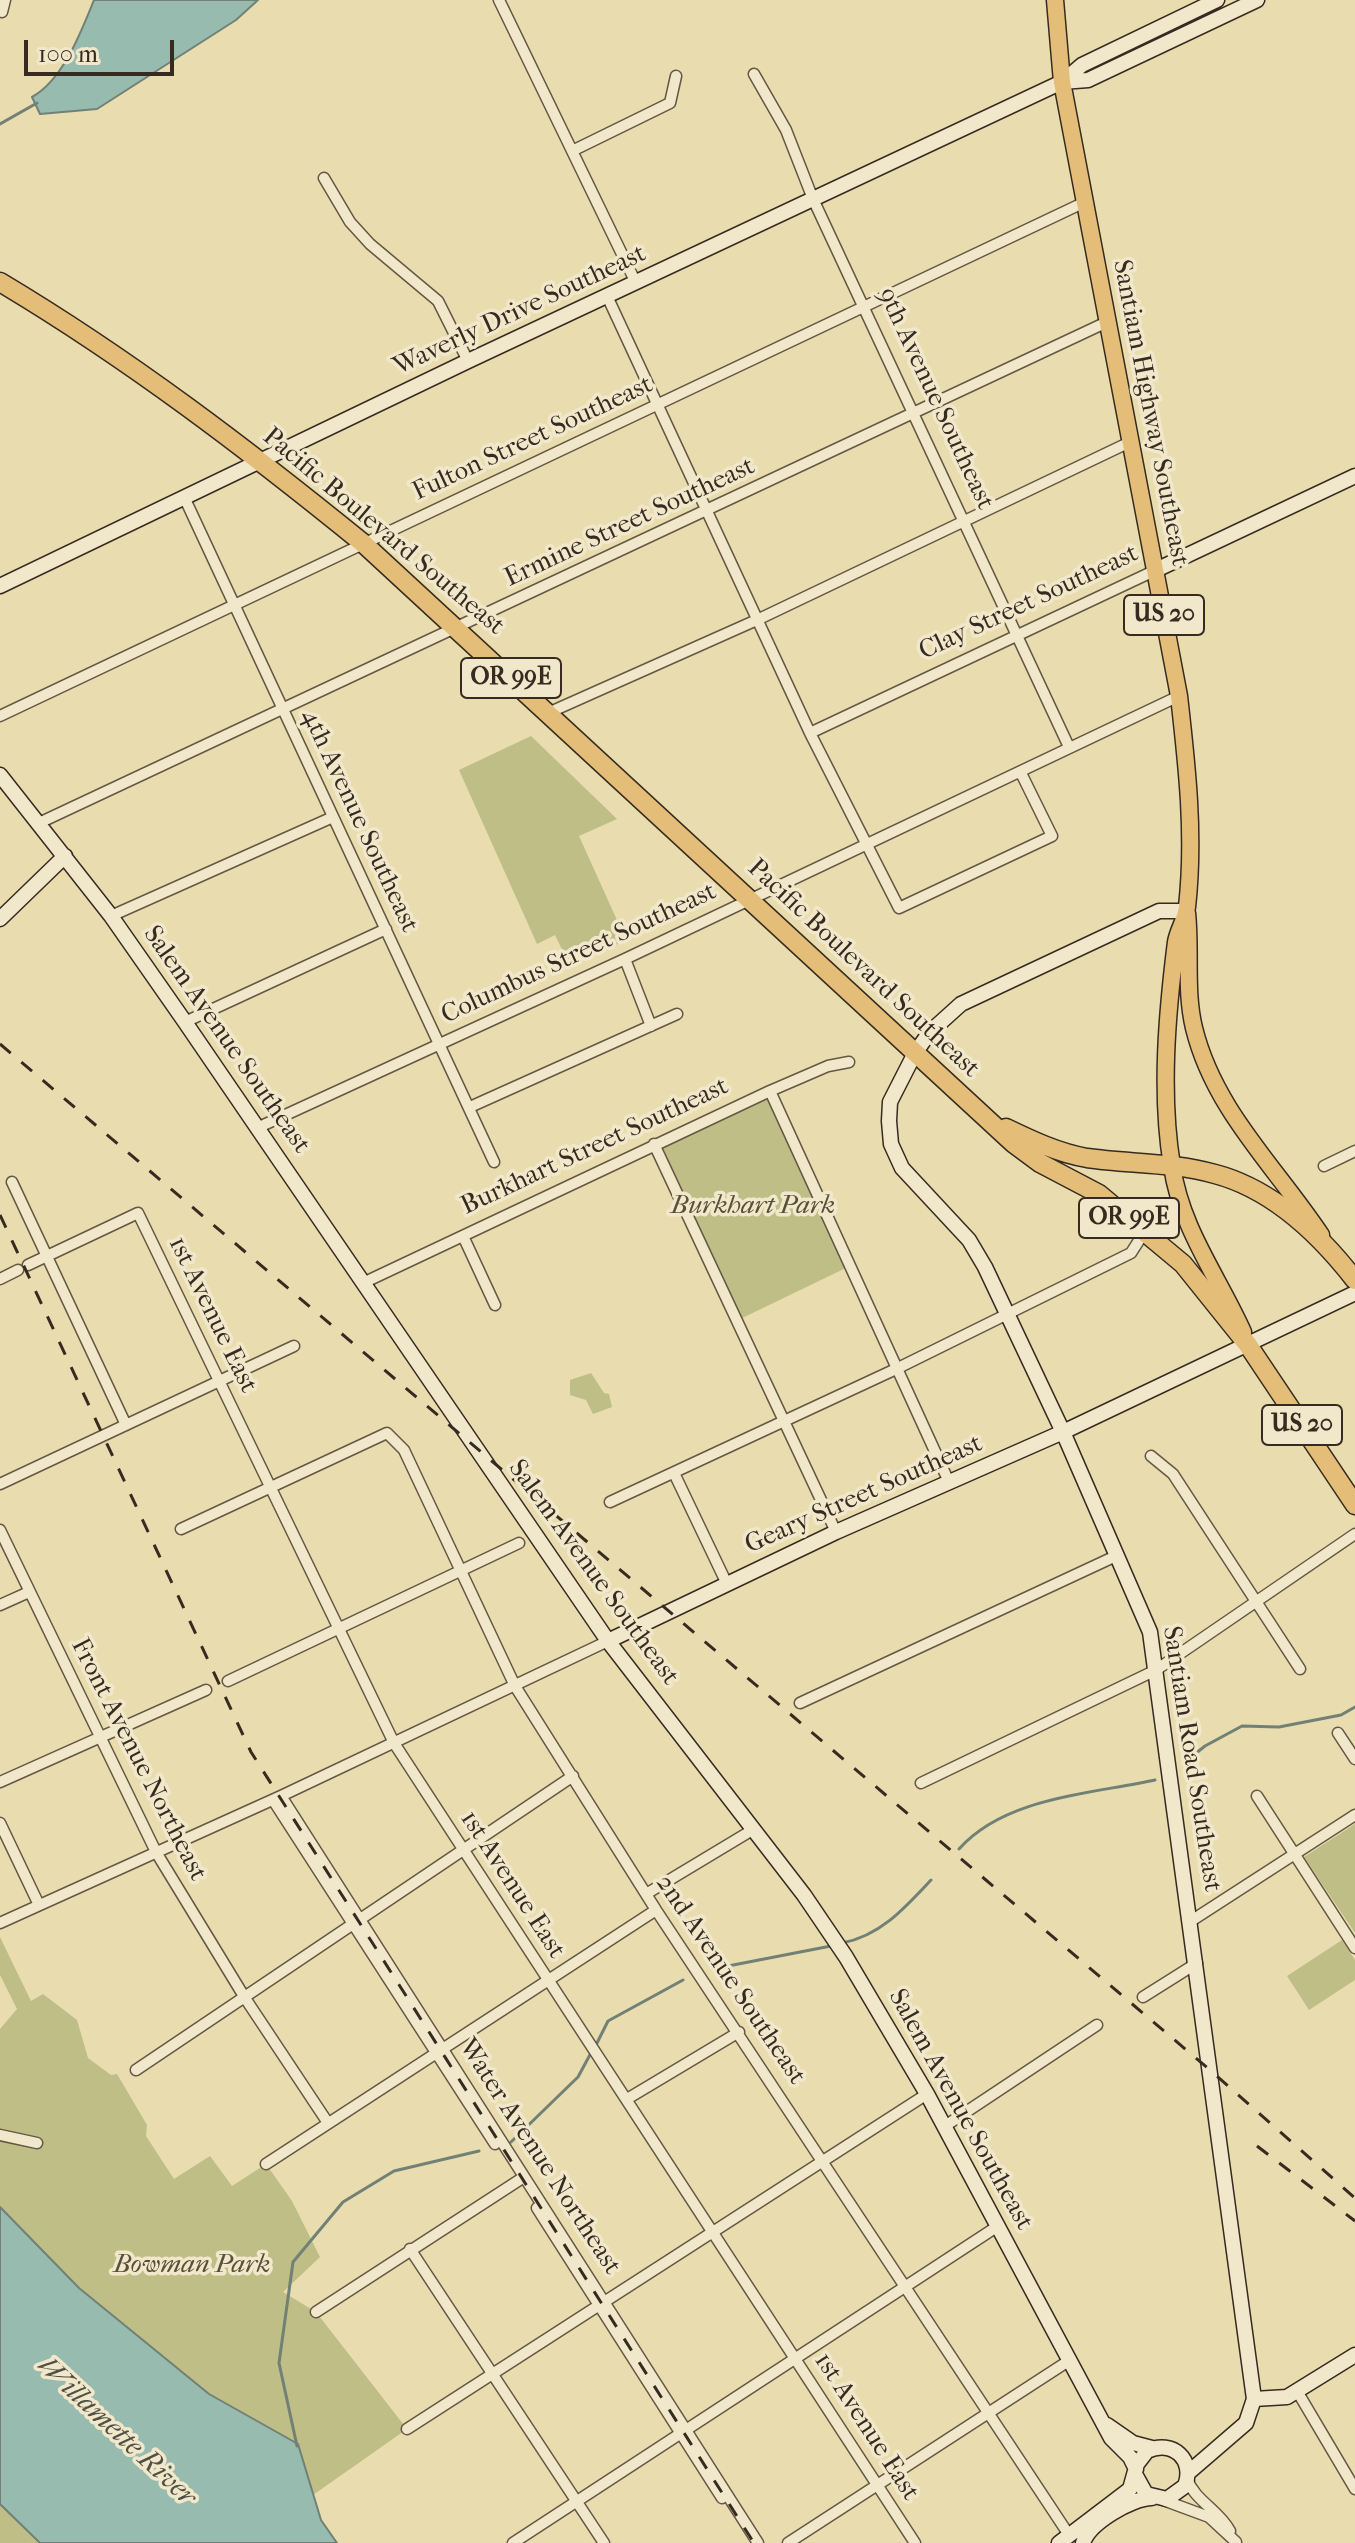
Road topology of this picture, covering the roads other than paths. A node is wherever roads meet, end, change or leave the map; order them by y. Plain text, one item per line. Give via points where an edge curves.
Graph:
1 (5, 0) edge
2 (499, 0) edge
3 (1055, 0) edge
4 (1217, 0) edge
5 (1240, 0) edge
6 (1257, 0) edge
7 (2, 12) edge
8 (1201, 27) junction
9 (754, 74) dead end
10 (676, 76) dead end
11 (1062, 82) junction
12 (572, 151) junction
13 (324, 178) dead end
14 (813, 199) junction
15 (1085, 202) junction
16 (0, 282) edge
17 (636, 283) junction
18 (607, 296) junction
19 (863, 308) junction
20 (1107, 322) junction
21 (468, 361) junction
22 (656, 406) junction
23 (913, 414) junction
24 (1130, 442) junction
25 (261, 460) junction
26 (1355, 476) edge
27 (185, 499) junction
28 (707, 511) junction
29 (963, 521) junction
30 (364, 544) junction
31 (1156, 570) junction
32 (0, 586) edge
33 (234, 604) junction
34 (759, 619) junction
35 (459, 628) junction
36 (1017, 635) junction
37 (1179, 696) junction
38 (283, 712) junction
39 (548, 713) junction
40 (0, 716) edge
41 (810, 733) junction
42 (1069, 747) junction
43 (1021, 773) junction
44 (0, 775) edge
45 (333, 817) junction
46 (39, 823) junction
47 (867, 842) junction
48 (65, 856) junction
49 (748, 897) junction
50 (1187, 911) junction
51 (111, 916) junction
52 (0, 919) edge
53 (386, 929) junction
54 (625, 959) junction
55 (677, 1014) dead end
56 (185, 1022) junction
57 (651, 1026) junction
58 (439, 1044) junction
59 (915, 1053) junction
60 (849, 1062) dead end
61 (770, 1091) junction
62 (470, 1107) junction
63 (985, 1118) junction
64 (257, 1128) junction
65 (654, 1144) junction
66 (1355, 1151) edge
67 (494, 1162) dead end
68 (1172, 1166) junction
69 (1324, 1166) dead end
70 (12, 1182) dead end
71 (1145, 1231) junction
72 (463, 1236) junction
73 (1332, 1252) junction
74 (47, 1257) junction
75 (0, 1279) edge
76 (1355, 1280) edge
77 (363, 1283) junction
78 (1355, 1293) edge
79 (495, 1305) dead end
80 (1007, 1312) junction
81 (1248, 1345) junction
82 (294, 1346) dead end
83 (896, 1369) junction
84 (219, 1382) junction
85 (784, 1421) junction
86 (126, 1425) junction
87 (1063, 1432) junction
88 (1151, 1456) dead end
89 (674, 1473) junction
90 (949, 1482) junction
91 (0, 1484) edge
92 (271, 1490) junction
93 (610, 1502) dead end
94 (1355, 1505) edge
95 (181, 1529) dead end
96 (0, 1530) edge
97 (836, 1532) junction
98 (1355, 1534) edge
99 (519, 1543) dead end
100 (1118, 1555) junction
101 (460, 1573) junction
102 (727, 1584) junction
103 (29, 1592) junction
104 (1254, 1601) junction
105 (0, 1605) edge
106 (339, 1629) junction
107 (608, 1641) junction
108 (1300, 1669) dead end
109 (1156, 1670) junction
110 (228, 1681) dead end
111 (515, 1686) junction
112 (206, 1690) dead end
113 (800, 1703) dead end
114 (1338, 1733) dead end
115 (101, 1737) junction
116 (394, 1743) junction
117 (1355, 1759) edge
118 (573, 1776) junction
119 (0, 1782) edge
120 (921, 1783) dead end
121 (1257, 1796) dead end
122 (277, 1798) junction
123 (1355, 1815) edge
124 (0, 1823) edge
125 (754, 1829) junction
126 (156, 1852) junction
127 (464, 1852) junction
128 (1295, 1855) junction
129 (646, 1894) junction
130 (39, 1905) junction
131 (656, 1910) junction
132 (1191, 1921) junction
133 (0, 1923) edge
134 (357, 1923) junction
135 (1355, 1948) edge
136 (1197, 1963) junction
137 (547, 1979) junction
138 (1143, 1997) dead end
139 (245, 1998) junction
140 (1097, 2025) dead end
141 (739, 2032) junction
142 (439, 2049) junction
143 (136, 2070) dead end
144 (927, 2094) junction
145 (627, 2099) junction
146 (328, 2123) junction
147 (945, 2126) junction
148 (0, 2135) edge
149 (37, 2143) dead end
150 (824, 2161) junction
151 (266, 2164) dead end
152 (521, 2179) junction
153 (998, 2226) junction
154 (712, 2232) junction
155 (410, 2249) junction
156 (905, 2286) junction
157 (604, 2304) junction
158 (316, 2312) dead end
159 (1355, 2355) edge
160 (795, 2358) junction
161 (1070, 2360) junction
162 (493, 2375) junction
163 (1297, 2391) junction
164 (1254, 2399) junction
165 (989, 2414) junction
166 (1107, 2425) junction
167 (407, 2429) dead end
168 (683, 2431) junction
169 (1224, 2439) junction
170 (1152, 2448) junction
171 (1176, 2450) junction
172 (1136, 2473) junction
173 (1188, 2476) junction
174 (877, 2485) junction
175 (1355, 2489) edge
176 (1156, 2498) junction
177 (577, 2501) junction
178 (1064, 2539) edge
179 (1237, 2542) edge
180 (513, 2543) edge
181 (604, 2543) edge
182 (750, 2543) edge
183 (758, 2543) edge
184 (788, 2543) edge
185 (915, 2543) edge
186 (1083, 2543) edge

1 - 7 street
2 - 12 street
3 - 11 main road, Santiam Highway Southeast / US 20
4 - 11 main road, Waverly Drive Southeast via 1082,65
5 - 8 main road via 1204,18
6 - 8 main road, Waverly Drive Southeast
8 - 11 main road, Waverly Drive Southeast via 1088,80
9 - 14 street, 9th Avenue Southeast via 786,130
10 - 12 street via 670,103
11 - 14 main road, Waverly Drive Southeast
11 - 15 main road, Santiam Highway Southeast / US 20
12 - 17 street
13 - 21 street via 370,244 438,301
14 - 17 main road, Waverly Drive Southeast
14 - 19 street, 9th Avenue Southeast
15 - 19 street, Fulton Street Southeast
15 - 20 main road, Santiam Highway Southeast / US 20
16 - 25 highway, Pacific Boulevard Southeast / OR 99E via 89,336
17 - 18 main road, Waverly Drive Southeast
18 - 21 main road, Waverly Drive Southeast
18 - 22 street
19 - 22 street, Fulton Street Southeast
19 - 23 street, 9th Avenue Southeast
20 - 23 street, Ermine Street Southeast
20 - 24 main road, Santiam Highway Southeast / US 20
21 - 25 main road, Waverly Drive Southeast
22 - 28 street
22 - 30 street, Fulton Street Southeast
23 - 28 street, Ermine Street Southeast
23 - 29 street, 9th Avenue Southeast
24 - 29 street
24 - 31 main road, Santiam Highway Southeast / US 20
25 - 27 main road, Waverly Drive Southeast
25 - 30 highway, Pacific Boulevard Southeast / OR 99E
26 - 31 main road, Clay Street Southeast
27 - 32 main road, Waverly Drive Southeast
27 - 33 street, 4th Avenue Southeast
28 - 34 street
28 - 35 street, Ermine Street Southeast
29 - 34 street
29 - 36 street, 9th Avenue Southeast
30 - 33 street, Fulton Street Southeast
30 - 35 highway, Pacific Boulevard Southeast / OR 99E
31 - 36 street, Clay Street Southeast
31 - 37 main road, Santiam Highway Southeast / US 20
33 - 38 street, 4th Avenue Southeast
33 - 40 street, Fulton Street Southeast
34 - 39 street
34 - 41 street
35 - 38 street, Ermine Street Southeast
35 - 39 highway, Pacific Boulevard Southeast / OR 99E
36 - 41 street, Clay Street Southeast
36 - 42 street, 9th Avenue Southeast
37 - 42 street, Columbus Street Southeast
37 - 50 main road, Santiam Highway Southeast / US 20 via 1190,783
38 - 45 street, 4th Avenue Southeast
38 - 46 street, Ermine Street Southeast
39 - 49 highway, Pacific Boulevard Southeast / OR 99E
41 - 47 street
42 - 43 street, Columbus Street Southeast
43 - 47 street, Columbus Street Southeast
43 - 47 street via 1052,836 899,908
44 - 46 main road, Salem Avenue Southeast
45 - 51 street
45 - 53 street, 4th Avenue Southeast
46 - 48 main road, Salem Avenue Southeast
47 - 49 street, Columbus Street Southeast
48 - 51 main road, Salem Avenue Southeast
48 - 52 main road
49 - 54 street, Columbus Street Southeast
49 - 59 highway, Pacific Boulevard Southeast / OR 99E
50 - 59 main road via 1159,911 961,1004
50 - 68 main road, Santiam Highway Southeast / US 20 via 1176,939 1168,1055 1166,1112
50 - 73 main road, US 20 via 1189,1001 1213,1083
51 - 56 main road, Salem Avenue Southeast
53 - 56 street
53 - 58 street, 4th Avenue Southeast
54 - 57 street
54 - 58 street, Columbus Street Southeast
55 - 57 street
56 - 64 main road, Salem Avenue Southeast
57 - 62 street
58 - 62 street, 4th Avenue Southeast
58 - 64 street, Columbus Street Southeast
59 - 63 highway, Pacific Boulevard Southeast / OR 99E
59 - 80 main road, Santiam Road Southeast via 890,1102 891,1144 902,1168 969,1240
60 - 61 street, Burkhart Street Southeast
61 - 65 street, Burkhart Street Southeast
61 - 83 street
62 - 67 street, 4th Avenue Southeast
63 - 68 highway, Pacific Boulevard Southeast / OR 99E via 1084,1157
63 - 71 highway, Pacific Boulevard Southeast / OR 99E via 1040,1163 1099,1194
64 - 77 main road, Salem Avenue Southeast
65 - 72 street, Burkhart Street Southeast
65 - 85 street
66 - 69 street
68 - 73 highway, Pacific Boulevard Southeast / OR 99E via 1247,1186 1280,1206
68 - 81 main road, Santiam Highway Southeast / US 20 via 1200,1254
70 - 74 street
71 - 80 street via 1131,1253
71 - 81 highway, Pacific Boulevard Southeast / OR 99E via 1183,1264
72 - 77 street, Burkhart Street Southeast
72 - 79 street
73 - 76 highway, US 20
74 - 75 street
74 - 84 street, 1st Avenue East via 138,1213
74 - 86 street
77 - 107 main road, Salem Avenue Southeast
78 - 81 main road, Geary Street Southeast
80 - 83 street
80 - 87 main road, Santiam Road Southeast
81 - 87 main road, Geary Street Southeast
81 - 94 highway, Pacific Boulevard Southeast / US 20
82 - 84 street
83 - 85 street
83 - 90 street
84 - 86 street
84 - 92 street, 1st Avenue East
85 - 89 street
85 - 97 street
86 - 91 street
87 - 90 main road, Geary Street Southeast
87 - 100 main road, Santiam Road Southeast
88 - 104 street via 1173,1474
89 - 93 street
89 - 102 street
90 - 97 main road, Geary Street Southeast
92 - 95 street
92 - 101 street, 2nd Avenue Southeast via 387,1433 404,1450
92 - 106 street, 1st Avenue East
96 - 103 street, Front Avenue Northeast
97 - 102 main road, Geary Street Southeast
98 - 104 street
99 - 101 street
100 - 109 main road, Santiam Road Southeast via 1150,1632
100 - 113 street
101 - 106 street
101 - 111 street, 2nd Avenue Southeast
102 - 107 main road, Geary Street Southeast
103 - 105 street
103 - 115 street, Front Avenue Northeast
104 - 108 street
104 - 109 street
106 - 110 street
106 - 116 street, 1st Avenue East
107 - 111 street, Geary Street Southeast
107 - 125 main road, Salem Avenue Southeast
109 - 120 street
109 - 132 main road, Santiam Road Southeast
111 - 116 street, Geary Street Southeast
111 - 118 street, 2nd Avenue Southeast
112 - 115 street
114 - 117 street
115 - 119 street
115 - 126 street, Front Avenue Northeast
116 - 122 street, Geary Street Southeast
116 - 127 street, 1st Avenue East
118 - 127 street
118 - 129 street, 2nd Avenue Southeast
121 - 128 street
122 - 126 street, Geary Street Southeast
122 - 134 street, Water Avenue Northeast
123 - 128 street
124 - 130 street
125 - 129 street
125 - 144 main road, Salem Avenue Southeast via 846,1957
126 - 130 street, Geary Street Southeast
126 - 139 street, Front Avenue Northeast
127 - 134 street
127 - 137 street, 1st Avenue East
128 - 132 street
128 - 135 street
129 - 131 street, 2nd Avenue Southeast
130 - 133 street, Geary Street Southeast
131 - 137 street
131 - 141 street, 2nd Avenue Southeast
132 - 136 main road, Santiam Road Southeast
134 - 139 street
134 - 142 street, Water Avenue Northeast
136 - 138 street
136 - 164 main road, Santiam Road Southeast
137 - 142 street
137 - 145 street, 1st Avenue East
139 - 143 street
139 - 146 street, Front Avenue Northeast
140 - 147 street
141 - 145 street
141 - 150 street, 2nd Avenue Southeast
142 - 146 street
142 - 152 street, Water Avenue Northeast
144 - 147 main road, Salem Avenue Southeast
144 - 150 street
145 - 154 street, 1st Avenue East
146 - 151 street
147 - 153 main road, Salem Avenue Southeast
148 - 149 street
150 - 154 street
150 - 156 street, 2nd Avenue Southeast
152 - 155 street
152 - 157 street, Water Avenue Northeast
153 - 156 street
153 - 161 main road, Salem Avenue Southeast
154 - 157 street
154 - 160 street, 1st Avenue East
155 - 158 street
155 - 162 street
156 - 160 street
156 - 165 street, 2nd Avenue Southeast
157 - 162 street
157 - 168 street, Water Avenue Northeast
159 - 163 main road
160 - 168 street
160 - 174 street, 1st Avenue East
161 - 165 street
161 - 166 main road, Salem Avenue Southeast
162 - 167 street
162 - 177 street
163 - 164 main road via 1279,2400
163 - 175 street
164 - 169 main road via 1246,2423
165 - 174 street
165 - 178 street, 2nd Avenue Southeast
166 - 170 main road, Salem Avenue Southeast via 1133,2443
166 - 172 main road, Salem Avenue Southeast
168 - 177 street
168 - 182 street, Water Avenue Northeast
168 - 183 street, Water Avenue Northeast
169 - 171 main road via 1191,2452
169 - 173 main road
170 - 171 main road
170 - 172 main road via 1139,2459
171 - 173 main road via 1186,2462
172 - 176 main road via 1141,2489
172 - 178 main road via 1125,2494
173 - 176 main road via 1180,2492
173 - 179 street via 1192,2491 1224,2519
174 - 184 street
174 - 185 street, 1st Avenue East
176 - 179 street via 1209,2517
176 - 186 main road via 1140,2498 1093,2528
177 - 180 street
177 - 181 street

